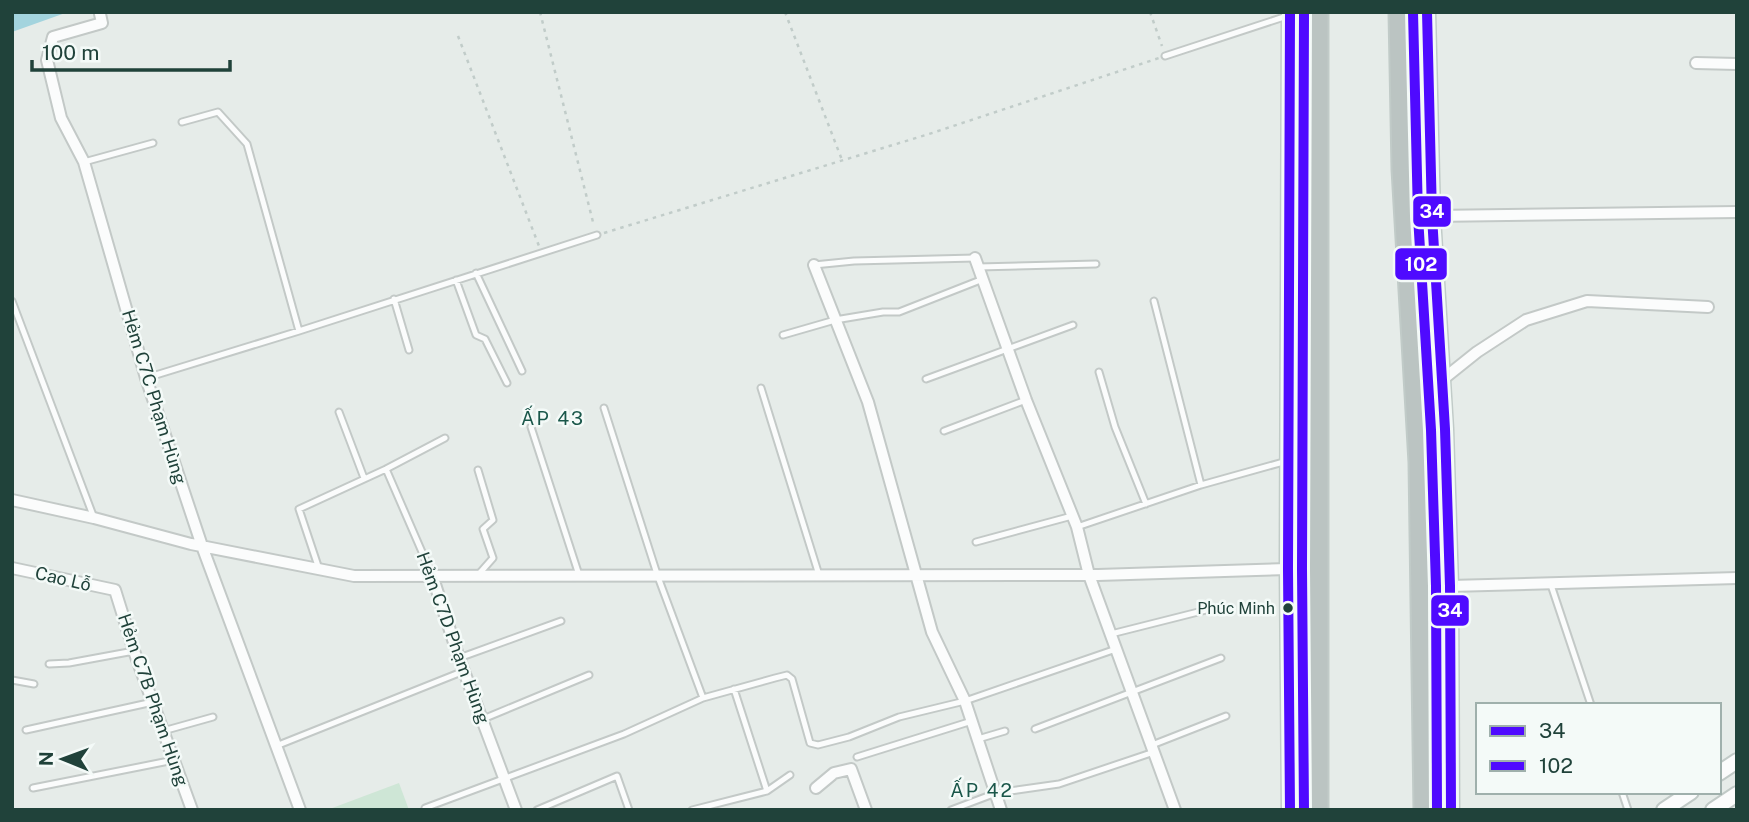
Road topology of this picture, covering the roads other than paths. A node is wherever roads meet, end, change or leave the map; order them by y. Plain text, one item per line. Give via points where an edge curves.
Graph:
1 (1318, 12) edge
2 (1399, 12) edge
3 (1427, 12) edge
4 (100, 13) edge
5 (1290, 14) edge
6 (1165, 56) road end
7 (1696, 63) dead end
8 (1737, 64) edge
9 (182, 122) dead end
10 (153, 143) dead end
11 (84, 162) junction
12 (1737, 212) edge
13 (1432, 216) junction
14 (597, 235) road end
15 (976, 262) junction
16 (1096, 264) dead end
17 (814, 265) joint
18 (476, 273) junction
19 (983, 279) junction
20 (456, 280) junction
21 (394, 299) junction
22 (12, 301) edge
23 (1154, 301) dead end
24 (1708, 307) dead end
25 (835, 320) junction
26 (1073, 325) dead end
27 (299, 331) junction
28 (783, 335) dead end
29 (1009, 348) junction
30 (409, 349) dead end
31 (522, 371) dead end
32 (1099, 372) dead end
33 (146, 378) junction
34 (926, 379) dead end
35 (1442, 380) junction
36 (507, 383) dead end
37 (761, 388) dead end
38 (1026, 400) junction
39 (604, 408) dead end
40 (339, 412) dead end
41 (531, 427) dead end
42 (944, 431) dead end
43 (445, 438) dead end
44 (1289, 460) junction
45 (386, 469) junction
46 (478, 470) dead end
47 (364, 478) junction
48 (1201, 485) junction
49 (12, 500) edge
50 (1146, 504) junction
51 (1072, 516) junction
52 (94, 518) junction
53 (1077, 527) junction
54 (976, 542) dead end
55 (202, 546) junction
56 (12, 568) edge
57 (319, 569) junction
58 (1287, 569) junction
59 (432, 575) junction
60 (478, 575) junction
61 (579, 575) junction
62 (819, 575) junction
63 (916, 575) junction
64 (1089, 575) junction
65 (658, 576) junction
66 (1737, 578) edge
67 (1550, 582) junction
68 (1450, 586) junction
69 (115, 590) joint
70 (1222, 606) dead end
71 (561, 621) dead end
72 (1111, 634) junction
73 (1116, 649) junction
74 (134, 651) junction
75 (459, 658) junction
76 (1221, 658) dead end
77 (49, 664) dead end
78 (464, 671) junction
79 (589, 675) dead end
80 (12, 680) edge
81 (34, 684) dead end
82 (734, 689) junction
83 (1133, 691) junction
84 (703, 698) junction
85 (965, 701) junction
86 (153, 702) junction
87 (1590, 703) edge
88 (1226, 716) dead end
89 (212, 717) dead end
90 (483, 719) junction
91 (972, 721) junction
92 (1035, 729) dead end
93 (26, 730) dead end
94 (163, 731) junction
95 (1005, 731) dead end
96 (978, 739) junction
97 (276, 746) junction
98 (1153, 748) junction
99 (857, 757) dead end
100 (174, 760) junction
101 (1737, 761) edge
102 (1721, 772) edge
103 (790, 775) dead end
104 (505, 779) junction
105 (33, 788) dead end
106 (816, 788) dead end
107 (767, 791) junction
108 (996, 793) junction
109 (1688, 794) edge
110 (1737, 794) edge
111 (1452, 804) edge
112 (425, 808) dead end
113 (192, 810) edge
114 (300, 810) edge
115 (516, 810) edge
116 (537, 810) edge
117 (629, 810) edge
118 (692, 810) edge
119 (866, 810) edge
120 (951, 810) edge
121 (1001, 810) edge
122 (1175, 810) edge
123 (1290, 810) edge
124 (1318, 810) edge
125 (1424, 810) edge
126 (1664, 810) edge
127 (1713, 810) edge

1 - 124 highway
2 - 125 highway via 1402,169 1419,485
3 - 13 main road
4 - 11 street, Hẻm C7C Phạm Hùng via 102,23 53,37 47,60 61,118
5 - 6 lane
5 - 44 main road
7 - 8 street
9 - 27 lane via 218,112 247,144
10 - 11 lane
11 - 33 street, Hẻm C7C Phạm Hùng
12 - 13 street
13 - 35 main road
14 - 18 lane
15 - 16 lane
15 - 17 lane
15 - 19 street
17 - 25 street
18 - 20 lane
18 - 31 lane
19 - 25 lane via 899,312
19 - 29 street
20 - 21 lane
20 - 36 lane via 475,335 485,339
21 - 27 lane
21 - 30 lane
22 - 52 lane
23 - 48 lane
24 - 35 street via 1587,301 1526,320
25 - 28 lane
25 - 63 street via 868,402
26 - 29 lane
27 - 33 lane
29 - 34 lane
29 - 38 street
32 - 50 lane
33 - 55 street, Hẻm C7C Phạm Hùng
35 - 68 main road
37 - 62 lane
38 - 42 lane
38 - 51 street
39 - 65 lane
40 - 47 lane
41 - 61 lane
43 - 45 lane
44 - 48 lane
44 - 58 main road
45 - 47 lane
45 - 59 lane, Hẻm C7D Phạm Hùng
46 - 60 lane via 493,520 484,529 493,558
47 - 57 lane via 299,509
48 - 50 lane
49 - 52 street
50 - 53 lane
51 - 53 street
51 - 54 lane
52 - 55 street
53 - 64 street
55 - 57 street
55 - 97 street, Hẻm C7C Phạm Hùng
56 - 69 street, Cao Lỗ
57 - 59 street via 354,576
58 - 64 street
58 - 123 main road
59 - 60 street
59 - 75 street, Hẻm C7D Phạm Hùng
60 - 61 street
61 - 65 street
62 - 63 street
62 - 65 street
63 - 64 street
63 - 85 street via 932,632
64 - 72 street
65 - 84 lane
66 - 67 street
67 - 68 street
67 - 87 lane
68 - 111 main road
69 - 74 street, Hẻm C7B Phạm Hùng
70 - 72 lane
71 - 75 lane
72 - 73 street
73 - 83 street
73 - 85 lane
74 - 77 lane
74 - 86 street, Hẻm C7B Phạm Hùng
75 - 78 street, Hẻm C7D Phạm Hùng
76 - 83 lane
78 - 90 street, Hẻm C7D Phạm Hùng
78 - 97 lane
79 - 90 lane
80 - 81 lane
82 - 84 lane
82 - 85 lane via 790,676 810,743 818,746 899,717
82 - 107 lane
83 - 92 lane
83 - 98 street
84 - 104 lane
85 - 91 street
86 - 93 lane
86 - 94 street, Hẻm C7B Phạm Hùng
88 - 98 lane
89 - 94 lane
90 - 104 street, Hẻm C7D Phạm Hùng
91 - 96 street
91 - 99 lane
94 - 100 street, Hẻm C7B Phạm Hùng
95 - 96 lane
96 - 108 street
97 - 114 street, Hẻm C7C Phạm Hùng
98 - 108 lane via 1059,783
98 - 122 street
100 - 105 lane
100 - 113 street, Hẻm C7B Phạm Hùng
101 - 102 main road
103 - 107 lane
104 - 112 lane
104 - 115 street, Hẻm C7D Phạm Hùng
106 - 119 street via 834,773 850,769
107 - 118 lane
108 - 120 lane
108 - 121 street
109 - 126 main road
110 - 127 main road
116 - 117 lane via 617,776

